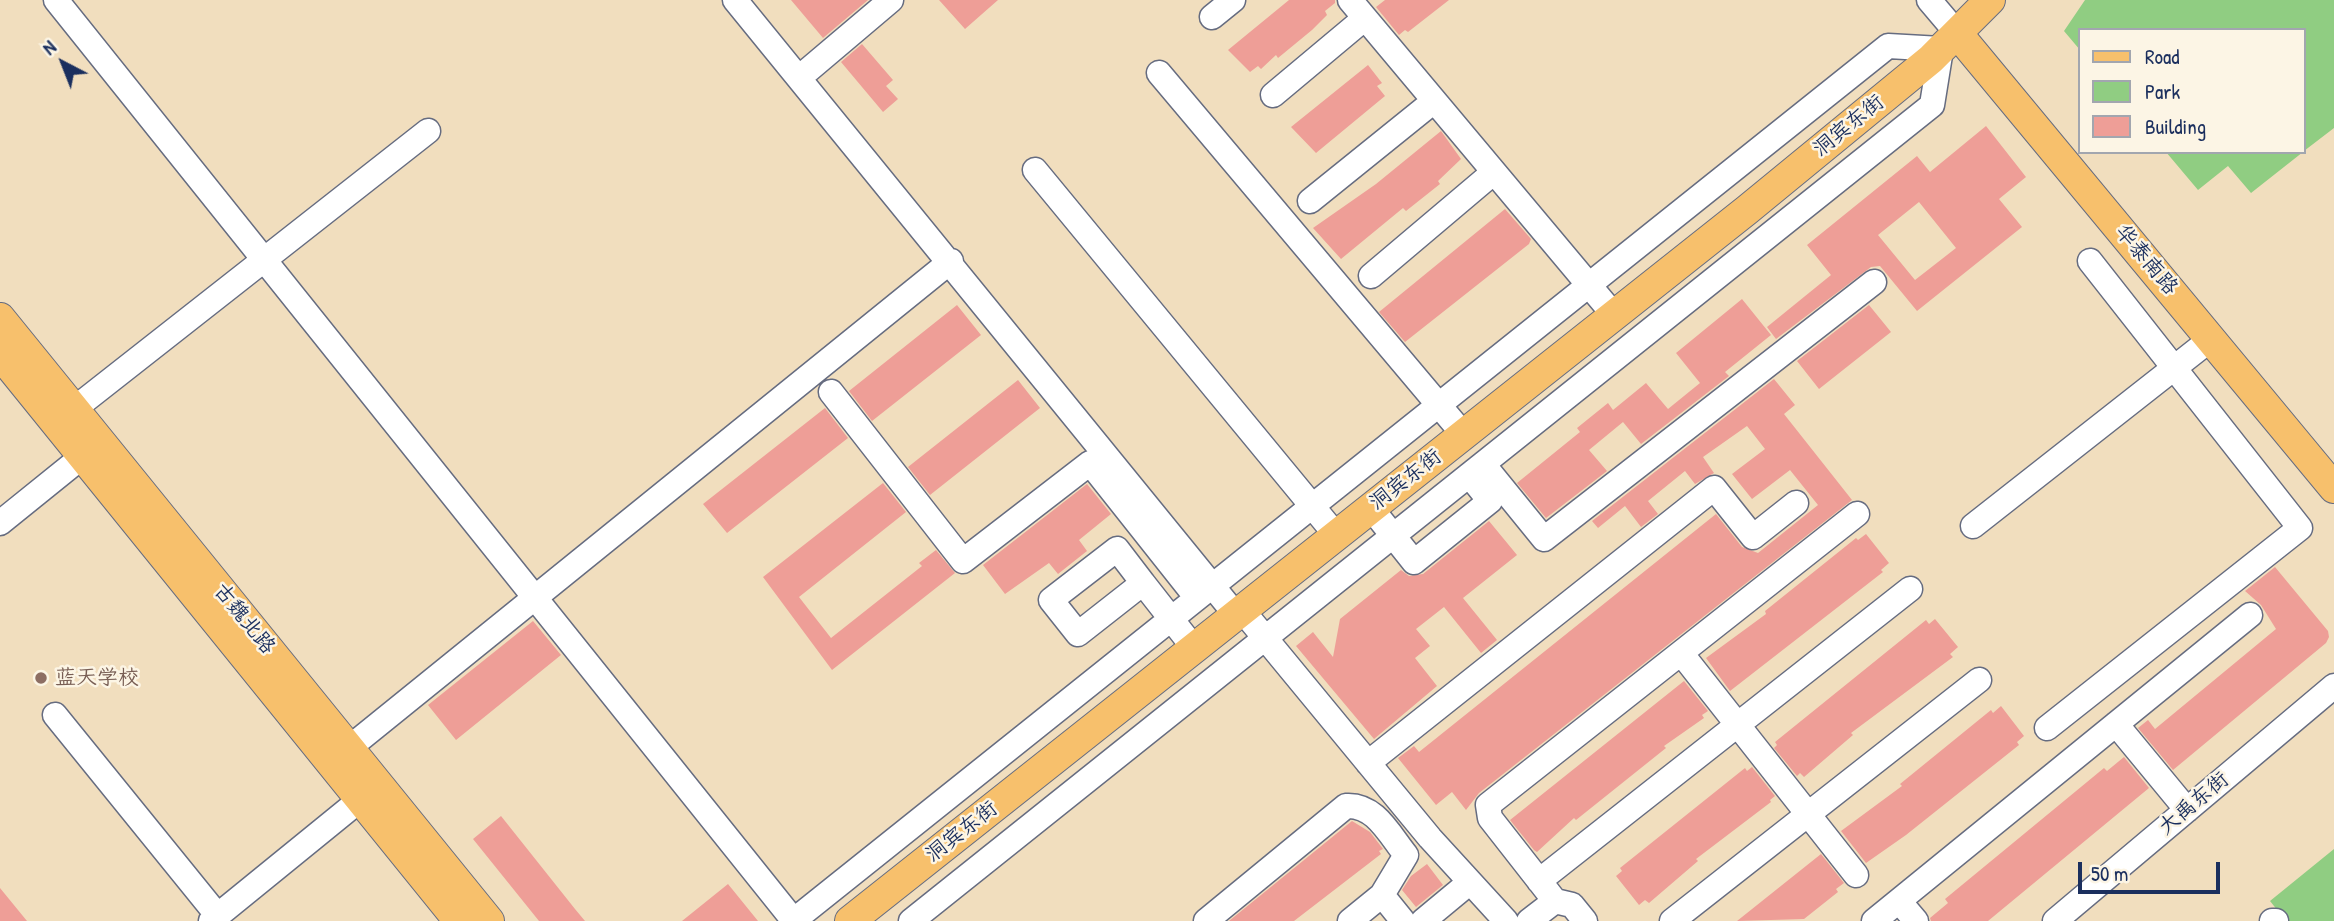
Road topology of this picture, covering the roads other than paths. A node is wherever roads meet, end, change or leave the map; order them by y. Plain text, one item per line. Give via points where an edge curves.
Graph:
1 (55, 0) edge
2 (735, 0) edge
3 (891, 0) edge
4 (1233, 0) edge
5 (1929, 0) edge
6 (1990, 0) edge
7 (1358, 9) edge
8 (1212, 17) dead end
9 (1949, 41) junction
10 (1158, 73) dead end
11 (800, 77) junction
12 (1273, 95) dead end
13 (1434, 101) junction
14 (428, 131) dead end
15 (1035, 170) dead end
16 (1494, 172) junction
17 (1310, 201) dead end
18 (264, 260) junction
19 (951, 261) junction
20 (2090, 261) dead end
21 (1371, 276) dead end
22 (1874, 282) dead end
23 (1589, 285) junction
24 (1614, 315) junction
25 (0, 318) edge
26 (2211, 339) junction
27 (0, 354) edge
28 (2174, 367) junction
29 (831, 392) dead end
30 (1439, 405) junction
31 (74, 409) junction
32 (1464, 435) junction
33 (83, 456) junction
34 (1476, 469) junction
35 (2334, 488) edge
36 (1796, 503) dead end
37 (1312, 506) junction
38 (1371, 508) junction
39 (1857, 514) dead end
40 (0, 523) edge
41 (1973, 526) dead end
42 (1336, 535) junction
43 (1394, 535) junction
44 (1143, 583) dead end
45 (1910, 589) dead end
46 (1205, 592) junction
47 (534, 598) junction
48 (1239, 613) junction
49 (2250, 615) dead end
50 (1171, 619) junction
51 (1265, 638) junction
52 (1194, 648) junction
53 (1681, 653) junction
54 (1979, 680) dead end
55 (2334, 687) edge
56 (55, 715) dead end
57 (2116, 724) junction
58 (1738, 725) junction
59 (2047, 728) dead end
60 (349, 748) junction
61 (1368, 763) junction
62 (361, 799) junction
63 (2187, 810) junction
64 (1808, 814) junction
65 (1856, 875) dead end
66 (1539, 881) junction
67 (1470, 882) junction
68 (1382, 895) junction
69 (1555, 901) junction
70 (1899, 901) junction
71 (214, 918) edge
72 (459, 921) edge
73 (489, 921) edge
74 (793, 921) edge
75 (850, 921) edge
76 (911, 921) edge
77 (1206, 921) edge
78 (1350, 921) edge
79 (1403, 921) edge
80 (1423, 921) edge
81 (1506, 921) edge
82 (1530, 921) edge
83 (1585, 921) edge
84 (1672, 921) edge
85 (1874, 921) edge
86 (1916, 921) edge
87 (2054, 921) edge

1 - 18 street
2 - 11 street
3 - 11 street
4 - 8 street
5 - 9 street
6 - 9 main road, 洞宾东街
7 - 12 street
7 - 13 street
9 - 23 street via 1888,46
9 - 24 main road, 洞宾东街
9 - 26 main road, 华泰南路
9 - 34 street via 1932,105
10 - 30 street
11 - 19 street
13 - 16 street
13 - 17 street
14 - 18 street
15 - 37 street
16 - 21 street
16 - 23 street
18 - 31 street
18 - 47 street
19 - 46 street
19 - 47 street
20 - 28 street
22 - 34 street via 1544,539
23 - 24 street
23 - 30 street
24 - 32 main road, 洞宾东街
25 - 31 main road, 古魏北路
26 - 28 street
26 - 35 main road, 华泰南路
27 - 33 main road, 古魏北路
28 - 41 street
28 - 59 street via 2300,528
29 - 46 street via 963,562 1090,463
30 - 32 street
30 - 37 street
31 - 60 main road, 古魏北路
32 - 38 main road, 洞宾东街
33 - 40 street
33 - 62 main road, 古魏北路
34 - 43 street
34 - 43 street via 1490,501 1414,562
36 - 61 street via 1753,537 1714,488
37 - 42 street
37 - 46 street
38 - 42 main road, 洞宾东街
38 - 43 street
39 - 53 street
42 - 48 main road, 洞宾东街
43 - 51 street
44 - 50 street
45 - 58 street
46 - 48 street
46 - 50 street
47 - 60 street
47 - 74 street
48 - 51 street
48 - 52 main road, 洞宾东街
49 - 57 street
50 - 52 street
50 - 74 street
51 - 61 street
51 - 76 street
52 - 75 main road, 洞宾东街
53 - 58 street
53 - 66 street via 1488,805 1490,818
54 - 64 street
55 - 63 street, 大禹东街
56 - 71 street
57 - 63 street
57 - 70 street
58 - 64 street
58 - 66 street
60 - 73 main road, 古魏北路
61 - 67 street
62 - 71 street
62 - 72 main road, 古魏北路
63 - 87 street, 大禹东街
64 - 65 street
64 - 84 street
66 - 69 street
67 - 80 street
67 - 81 street
68 - 77 street via 1406,855 1370,810 1346,806
68 - 78 street
68 - 79 street
69 - 82 street
69 - 83 street via 1572,905
70 - 85 street
70 - 86 street

